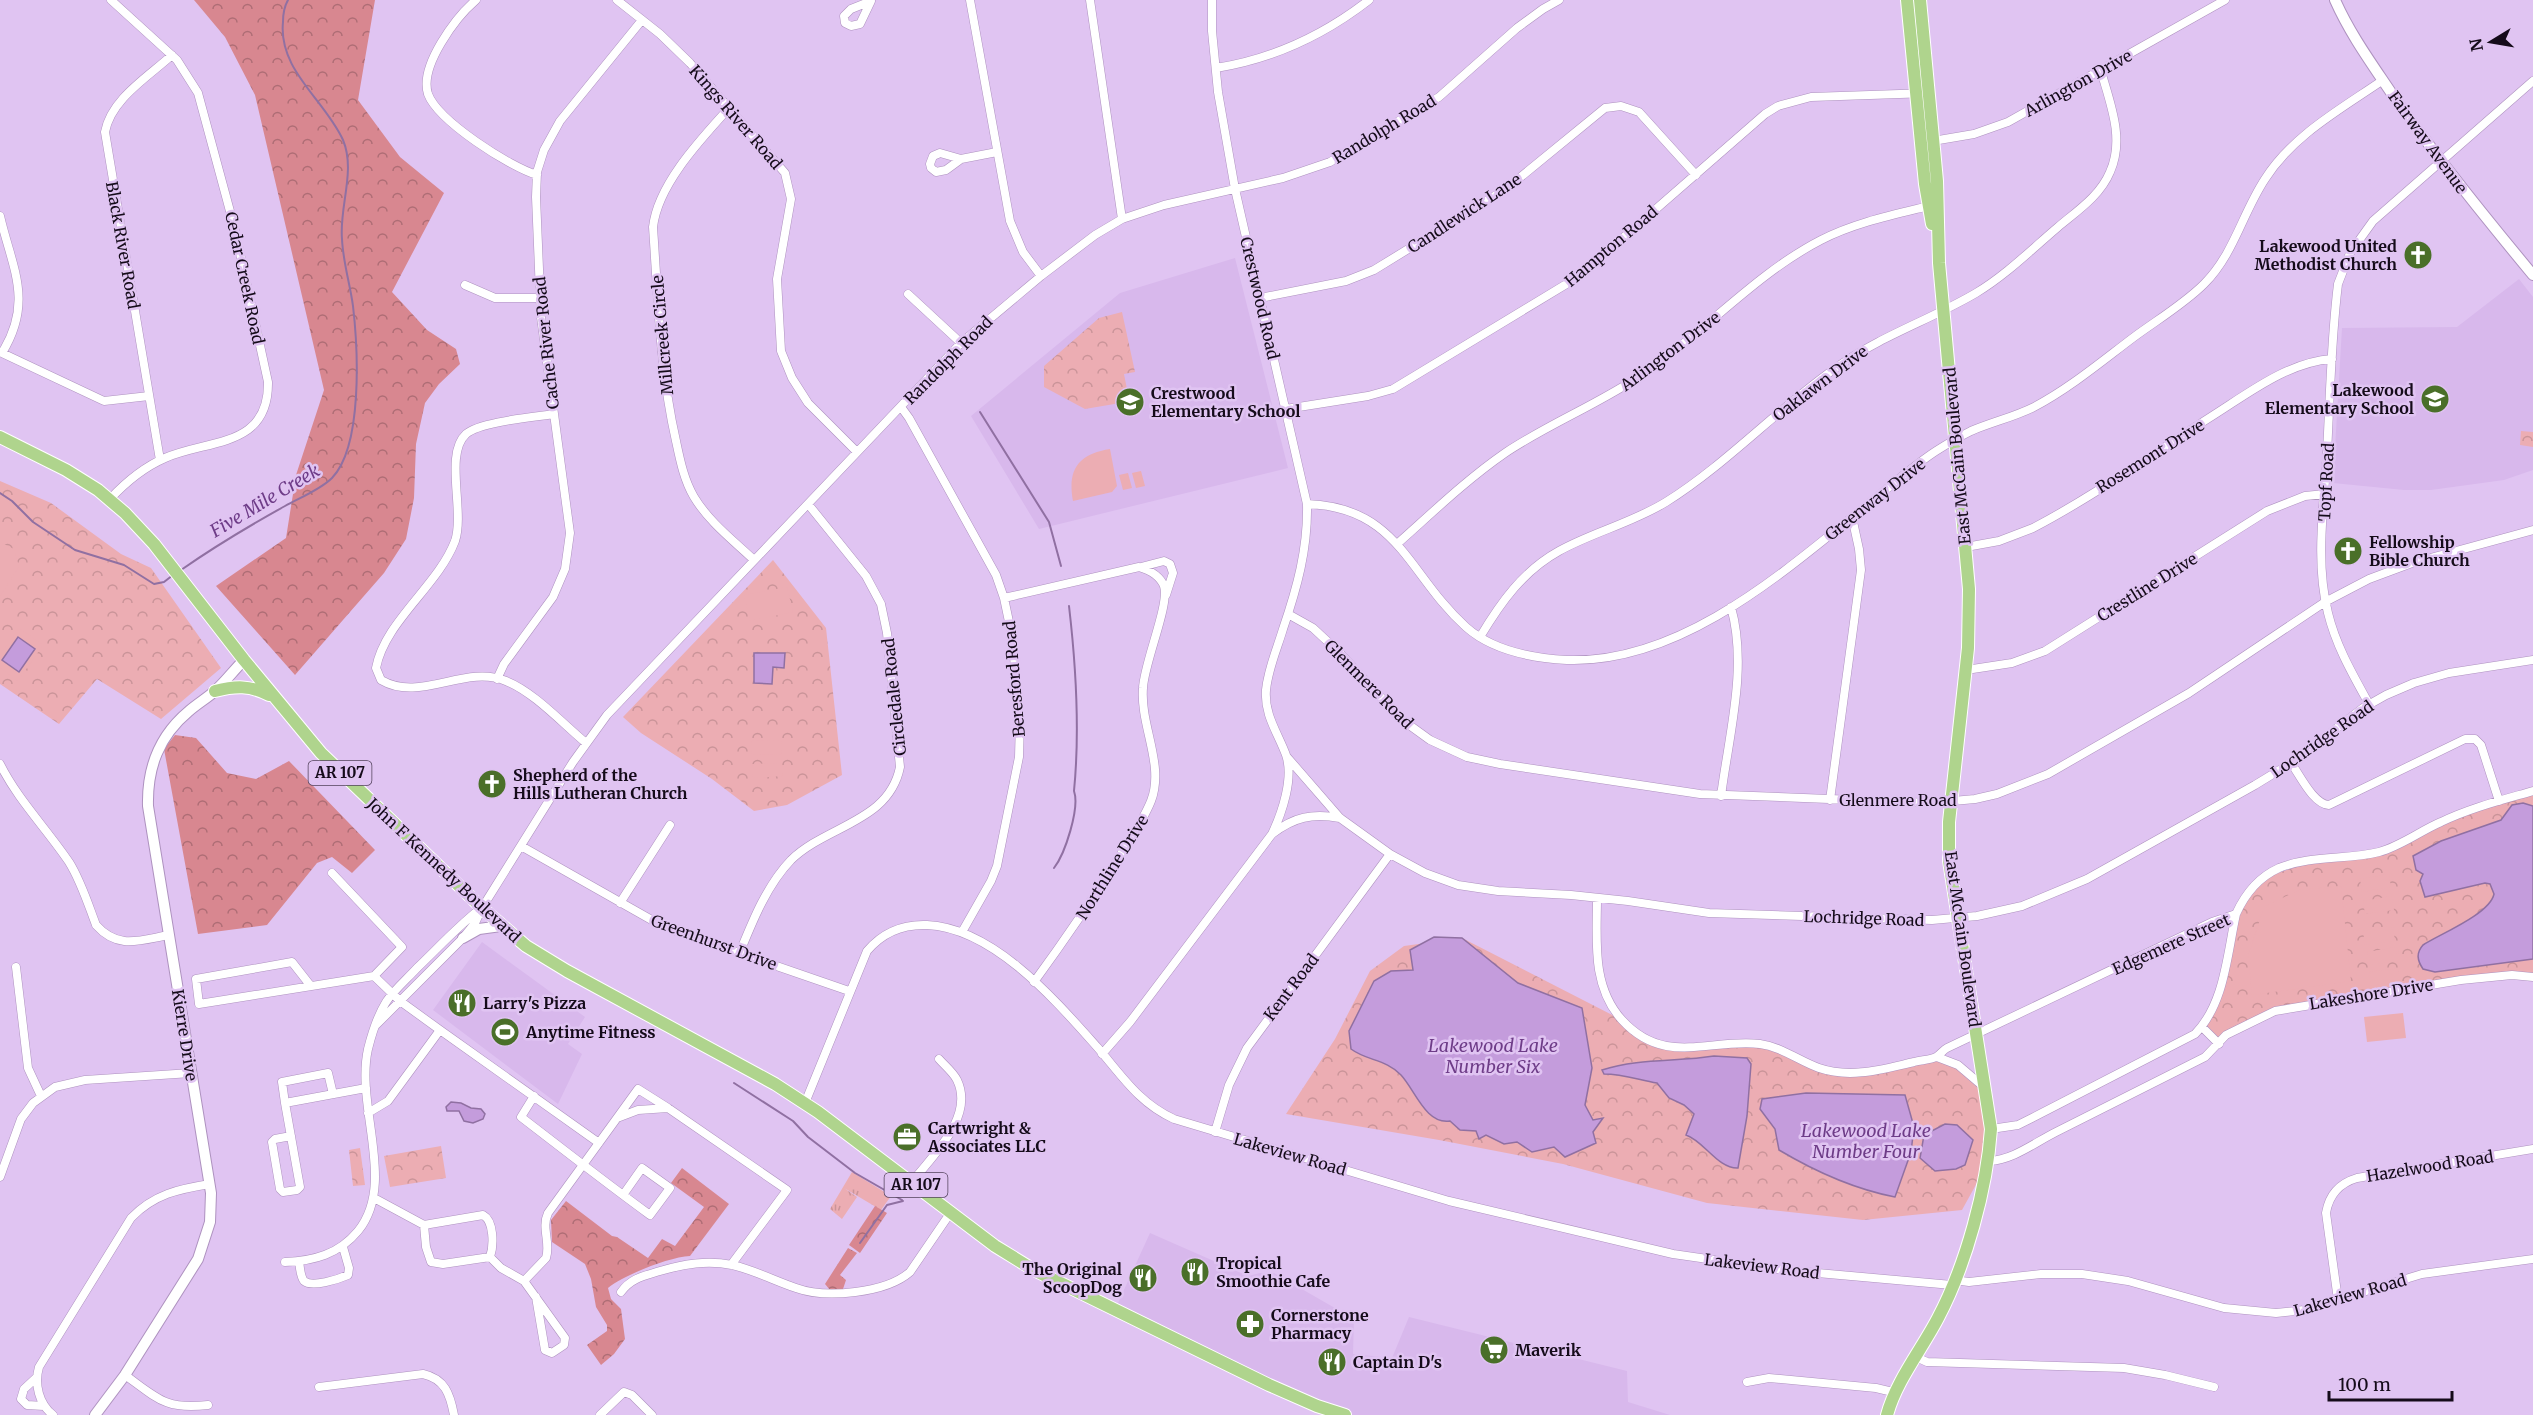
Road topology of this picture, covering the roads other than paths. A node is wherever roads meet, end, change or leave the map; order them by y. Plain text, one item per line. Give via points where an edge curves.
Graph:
1 (111, 0) edge
2 (476, 0) edge
3 (617, 0) edge
4 (970, 0) edge
5 (1090, 0) edge
6 (1212, 0) edge
7 (1369, 0) edge
8 (1559, 0) edge
9 (1906, 0) edge
10 (1920, 0) edge
11 (2225, 0) edge
12 (2335, 0) edge
13 (642, 20) junction
14 (172, 55) junction
15 (1216, 68) junction
16 (2101, 70) junction
17 (2383, 81) junction
18 (2533, 81) edge
19 (1922, 94) junction
20 (730, 107) junction
21 (1927, 142) junction
22 (997, 152) junction
23 (961, 159) dead end
24 (2442, 163) junction
25 (537, 175) junction
26 (1696, 175) junction
27 (1235, 189) junction
28 (1929, 206) junction
29 (0, 216) edge
30 (1122, 219) junction
31 (1939, 263) junction
32 (2533, 275) edge
33 (1041, 276) junction
34 (465, 285) dead end
35 (908, 294) dead end
36 (540, 298) junction
37 (1260, 298) junction
38 (1944, 309) junction
39 (961, 344) junction
40 (1, 353) edge
41 (2332, 359) junction
42 (149, 396) junction
43 (901, 407) junction
44 (1286, 408) junction
45 (554, 414) junction
46 (0, 437) edge
47 (1956, 440) junction
48 (857, 452) junction
49 (160, 460) junction
50 (2325, 494) junction
51 (110, 500) junction
52 (808, 504) junction
53 (1307, 504) junction
54 (1852, 517) junction
55 (2533, 530) edge
56 (1397, 544) junction
57 (1966, 547) junction
58 (754, 560) junction
59 (1139, 567) junction
60 (1004, 598) junction
61 (1165, 600) junction
62 (2325, 602) junction
63 (1731, 607) junction
64 (1288, 614) junction
65 (1480, 637) junction
66 (244, 660) junction
67 (2533, 660) edge
68 (1966, 670) junction
69 (497, 679) junction
70 (215, 691) junction
71 (276, 699) junction
72 (2369, 704) junction
73 (586, 743) junction
74 (1287, 757) junction
75 (2291, 762) junction
76 (0, 764) edge
77 (2533, 791) edge
78 (1721, 796) junction
79 (1830, 800) junction
80 (1950, 801) junction
81 (2499, 801) junction
82 (1340, 818) junction
83 (670, 825) dead end
84 (1272, 834) junction
85 (521, 846) junction
86 (1390, 854) junction
87 (332, 873) dead end
88 (1597, 897) junction
89 (620, 903) junction
90 (482, 908) junction
91 (2236, 914) junction
92 (1957, 918) junction
93 (501, 926) junction
94 (962, 932) junction
95 (169, 935) junction
96 (463, 938) junction
97 (740, 952) junction
98 (16, 967) dead end
99 (374, 976) junction
100 (2533, 977) edge
101 (1034, 982) junction
102 (310, 985) junction
103 (849, 991) junction
104 (394, 993) junction
105 (400, 1001) junction
106 (376, 1025) junction
107 (2202, 1027) junction
108 (440, 1029) junction
109 (1977, 1034) junction
110 (2219, 1044) junction
111 (1102, 1054) junction
112 (1937, 1057) junction
113 (939, 1059) dead end
114 (191, 1073) junction
115 (366, 1088) junction
116 (1985, 1089) junction
117 (333, 1094) junction
118 (41, 1096) junction
119 (534, 1096) junction
120 (285, 1103) junction
121 (805, 1103) junction
122 (668, 1108) junction
123 (368, 1113) junction
124 (617, 1118) junction
125 (1991, 1129) junction
126 (1215, 1132) junction
127 (291, 1136) junction
128 (599, 1143) junction
129 (2533, 1149) edge
130 (1989, 1161) junction
131 (584, 1165) junction
132 (0, 1177) edge
133 (912, 1182) junction
134 (210, 1184) junction
135 (623, 1195) junction
136 (374, 1198) junction
137 (951, 1212) junction
138 (424, 1225) junction
139 (343, 1247) junction
140 (490, 1257) junction
141 (2533, 1259) edge
142 (285, 1262) dead end
143 (299, 1262) junction
144 (731, 1265) junction
145 (524, 1281) junction
146 (1953, 1282) junction
147 (621, 1292) dead end
148 (536, 1297) junction
149 (2338, 1300) junction
150 (1916, 1357) junction
151 (125, 1375) junction
152 (37, 1377) junction
153 (1747, 1382) dead end
154 (320, 1387) dead end
155 (2214, 1387) dead end
156 (1897, 1393) junction
157 (208, 1405) dead end
158 (44, 1406) junction
159 (54, 1415) edge
160 (95, 1415) edge
161 (454, 1415) edge
162 (600, 1415) edge
163 (652, 1415) edge
164 (1345, 1415) edge
165 (1887, 1415) edge

1 - 14 street, Cedar Creek Road
2 - 25 street via 453,22 442,41 428,77 428,94 471,138
3 - 13 street, Kings River Road
4 - 22 street
5 - 30 street
6 - 15 street, Crestwood Road
7 - 15 street via 1333,26 1295,45
8 - 27 street, Randolph Road via 1525,21 1439,97 1347,152 1302,173
9 - 19 main road, East McCain Boulevard
10 - 19 main road, East McCain Boulevard
11 - 16 street, Arlington Drive
12 - 17 street, Fairway Avenue
13 - 20 street, Kings River Road via 690,63
13 - 25 street, Cache River Road via 560,121 544,150
14 - 42 street, Black River Road via 117,105 105,132
14 - 49 street, Cedar Creek Road via 192,79 203,108 234,226 268,393 263,413 248,431
15 - 27 street, Crestwood Road
16 - 21 street, Arlington Drive via 2008,123
16 - 38 street, Oaklawn Drive via 2116,132 2116,151 2107,179 2085,204 1997,278
17 - 24 street, Fairway Avenue
17 - 47 street, Greenway Drive via 2284,153 2262,183 2225,258 2194,293 2050,398
18 - 24 street, Topf Road
19 - 21 main road, East McCain Boulevard
19 - 26 street, Hampton Road via 1824,96 1788,102 1765,114
20 - 48 street, Kings River Road via 785,173 791,192 777,279 779,331 786,365 808,403
20 - 58 street, Millcreek Circle via 667,184 653,227 664,369 686,481 700,506
21 - 28 main road, East McCain Boulevard
21 - 31 main road, East McCain Boulevard via 1937,181
22 - 23 street
22 - 33 street via 1012,227 1023,252
24 - 32 street, Fairway Avenue
24 - 41 street, Topf Road via 2373,221 2350,253 2338,284
25 - 36 street, Cache River Road
26 - 37 street, Candlewick Lane via 1639,112 1621,106 1605,108 1506,189 1374,270 1346,281
26 - 44 street, Hampton Road via 1578,277 1402,385 1368,396
27 - 30 street, Randolph Road
27 - 37 street, Crestwood Road
28 - 31 main road, East McCain Boulevard
28 - 56 street, Arlington Drive via 1837,233 1799,253 1642,375 1516,446 1480,471
29 - 40 street via 18,275 20,297 15,328
30 - 33 street, Randolph Road
31 - 38 main road, East McCain Boulevard
33 - 39 street, Randolph Road
34 - 36 street via 495,298
35 - 39 street
36 - 45 street, Cache River Road
37 - 44 street, Crestwood Road
38 - 47 main road, East McCain Boulevard
38 - 65 street, Oaklawn Drive via 1881,339 1838,366 1668,501 1543,561 1517,583
39 - 43 street, Randolph Road
40 - 42 street via 104,401
41 - 50 street, Topf Road
41 - 57 street, Rosemont Drive via 2302,366 2261,386 2033,528 1999,541
42 - 49 street, Black River Road
43 - 48 street, Randolph Road
43 - 60 street, Beresford Road via 987,557
44 - 53 street, Crestwood Road
45 - 69 street, Cache River Road via 569,521 567,559 553,597
45 - 69 street via 478,426 462,438 456,451 459,516 452,549 384,646 376,668 381,680 398,688 469,677
46 - 51 main road, John F Kennedy Boulevard / AR 107 via 66,470
47 - 54 street, Greenway Drive via 1927,457
47 - 57 main road, East McCain Boulevard
48 - 52 street, Randolph Road
49 - 51 street, Cedar Creek Road
50 - 62 street, Topf Road
50 - 68 street, Crestline Drive via 2305,496 2267,511 2045,651 2012,663
51 - 66 main road, John F Kennedy Boulevard / AR 107 via 154,544
52 - 58 street, Randolph Road
52 - 97 street, Circledale Road via 866,576 881,604 900,767 895,786 885,801 806,848 783,869
53 - 56 street, Greenway Drive via 1356,513
53 - 64 street, Crestwood Road via 1304,556
54 - 63 street, Greenway Drive
54 - 79 street via 1861,570
55 - 62 street, Glenmere Road via 2395,568
56 - 65 street, Greenway Drive via 1450,610
57 - 68 main road, East McCain Boulevard
58 - 73 street, Randolph Road via 614,707
59 - 60 street, Northline Drive
59 - 61 street via 1161,582
59 - 61 street, Northline Drive via 1164,561 1170,564 1173,573
60 - 94 street, Beresford Road via 1016,672 1019,757 997,866
61 - 101 street, Northline Drive via 1144,670 1142,692 1155,770 1153,795 1086,911
62 - 72 street, Topf Road via 2340,651
62 - 80 street, Glenmere Road via 2189,693 2048,774 1997,794
63 - 65 street, Greenway Drive via 1661,644 1603,659 1530,656
63 - 78 street via 1738,635 1739,666
64 - 74 street, Crestwood Road via 1269,673 1266,697 1270,721
64 - 78 street, Glenmere Road via 1313,628 1340,653 1401,719 1452,751 1500,764
66 - 70 street, Kierre Drive
66 - 71 main road, John F Kennedy Boulevard / AR 107
67 - 72 street, Lochridge Road via 2429,678
68 - 80 main road, East McCain Boulevard
69 - 73 street via 519,688
70 - 71 main road via 256,688
70 - 95 street, Kierre Drive via 175,722 150,770 148,806
71 - 90 main road, John F Kennedy Boulevard / AR 107 via 333,766
72 - 75 street, Lochridge Road
73 - 85 street, Randolph Road
74 - 82 street, Lochridge Road
74 - 84 street, Crestwood Road via 1286,794
75 - 81 street via 2322,804 2329,805 2464,739 2475,739 2481,745
75 - 92 street, Lochridge Road via 2068,888 2022,906
76 - 95 street via 18,797 77,876 96,926 119,941
77 - 81 street, Edgemere Street
78 - 79 street, Glenmere Road
79 - 80 street, Glenmere Road
80 - 92 main road, East McCain Boulevard via 1949,861
81 - 91 street, Edgemere Street via 2445,820 2380,851 2279,868 2254,887
82 - 84 street, Crestwood Road via 1299,818
82 - 86 street, Lochridge Road
83 - 89 street
84 - 111 street, Crestwood Road
85 - 89 street, Greenhurst Drive
85 - 90 street, Randolph Road
86 - 88 street, Lochridge Road via 1432,877 1473,889
86 - 126 street, Kent Road via 1247,1048 1229,1085
87 - 99 street via 402,947
88 - 92 street, Lochridge Road via 1738,915
88 - 112 street, Edgemere Street via 1598,967 1603,990 1622,1020 1652,1041 1680,1048 1763,1045 1842,1073
89 - 97 street, Greenhurst Drive via 664,927
90 - 93 main road, John F Kennedy Boulevard / AR 107
90 - 96 street, Randolph Road
90 - 104 street, Randolph Road via 462,923
91 - 107 street via 2225,970
91 - 109 street, Edgemere Street
92 - 109 main road, East McCain Boulevard
93 - 96 street via 479,929
93 - 121 main road, John F Kennedy Boulevard / AR 107 via 546,960
94 - 101 street, Lakeview Road via 1001,954
94 - 103 street, Lakeview Road via 922,925 885,934 867,951
95 - 114 street, Kierre Drive
96 - 105 street, Randolph Road
97 - 103 street, Greenhurst Drive
98 - 118 street via 28,1068
99 - 102 street
99 - 104 street
100 - 110 street, Lakeshore Drive via 2461,980 2293,1006 2258,1017 2226,1035
101 - 111 street, Lakeview Road
102 - 102 street via 200,1004 196,979 292,962
103 - 121 street, Lakeview Road
104 - 105 street
104 - 106 street, Randolph Road
105 - 106 street, Randolph Road
105 - 108 street
106 - 115 street, Randolph Road via 368,1048
107 - 110 street
107 - 125 street via 2179,1044 2018,1125
108 - 119 street
108 - 123 street via 388,1101
109 - 112 street, Edgemere Street
109 - 116 main road, East McCain Boulevard
110 - 130 street, Lakeshore Drive via 2205,1057 2011,1157
111 - 126 street, Lakeview Road via 1124,1083 1152,1107 1174,1119
112 - 116 street via 1958,1065
113 - 133 street via 956,1078 960,1109 954,1126
114 - 118 street via 78,1081
114 - 134 street, Kierre Drive
115 - 117 street
115 - 123 street, Randolph Road
116 - 125 main road, East McCain Boulevard
117 - 120 street
117 - 120 street via 328,1073 282,1082
118 - 132 street via 21,1119
119 - 128 street
119 - 131 street via 521,1117
120 - 127 street
121 - 133 main road, John F Kennedy Boulevard / AR 107
122 - 124 street via 638,1110
122 - 124 street via 638,1089
122 - 144 street via 787,1190
123 - 136 street, Randolph Road
124 - 128 street
125 - 130 main road, East McCain Boulevard
126 - 146 street, Lakeview Road via 1449,1201 1673,1254 1784,1270
127 - 127 street via 300,1187 283,1192 272,1142
128 - 131 street
129 - 149 street, Hazelwood Road via 2344,1183 2333,1193 2326,1213
130 - 146 main road, East McCain Boulevard
131 - 135 street
131 - 145 street via 548,1213 544,1222 548,1253
133 - 137 main road, John F Kennedy Boulevard / AR 107
134 - 151 street, Kierre Drive via 211,1216 201,1252
134 - 152 street via 166,1193 146,1203 131,1218 43,1360
135 - 135 street via 650,1215 670,1188 642,1168
136 - 138 street
136 - 139 street, Randolph Road via 361,1227
137 - 144 street via 910,1272 885,1286 815,1292
137 - 164 main road, John F Kennedy Boulevard / AR 107 via 995,1246 1048,1278 1269,1385
138 - 140 street via 431,1262 443,1264
138 - 140 street via 483,1215 489,1222 493,1243
139 - 143 street, Randolph Road
139 - 143 street via 349,1268 348,1275 341,1278 311,1284 303,1278
140 - 145 street
141 - 149 street, Lakeview Road via 2431,1272
142 - 143 street, Randolph Road
144 - 147 street via 684,1264 639,1277
145 - 148 street
146 - 149 street, Lakeview Road via 2060,1273 2105,1276 2224,1308 2264,1314 2304,1310
146 - 150 main road, East McCain Boulevard
148 - 148 street via 565,1338 564,1345 552,1353 545,1350
150 - 155 street via 1927,1362 2124,1368
150 - 156 main road, East McCain Boulevard
151 - 157 street via 174,1406
151 - 160 street, Kierre Drive
152 - 158 street
152 - 158 street via 24,1389 21,1399 27,1405
153 - 156 street via 1769,1378
154 - 161 street via 423,1374 435,1377 446,1387
156 - 165 main road, East McCain Boulevard
158 - 159 street
162 - 163 street via 628,1392

